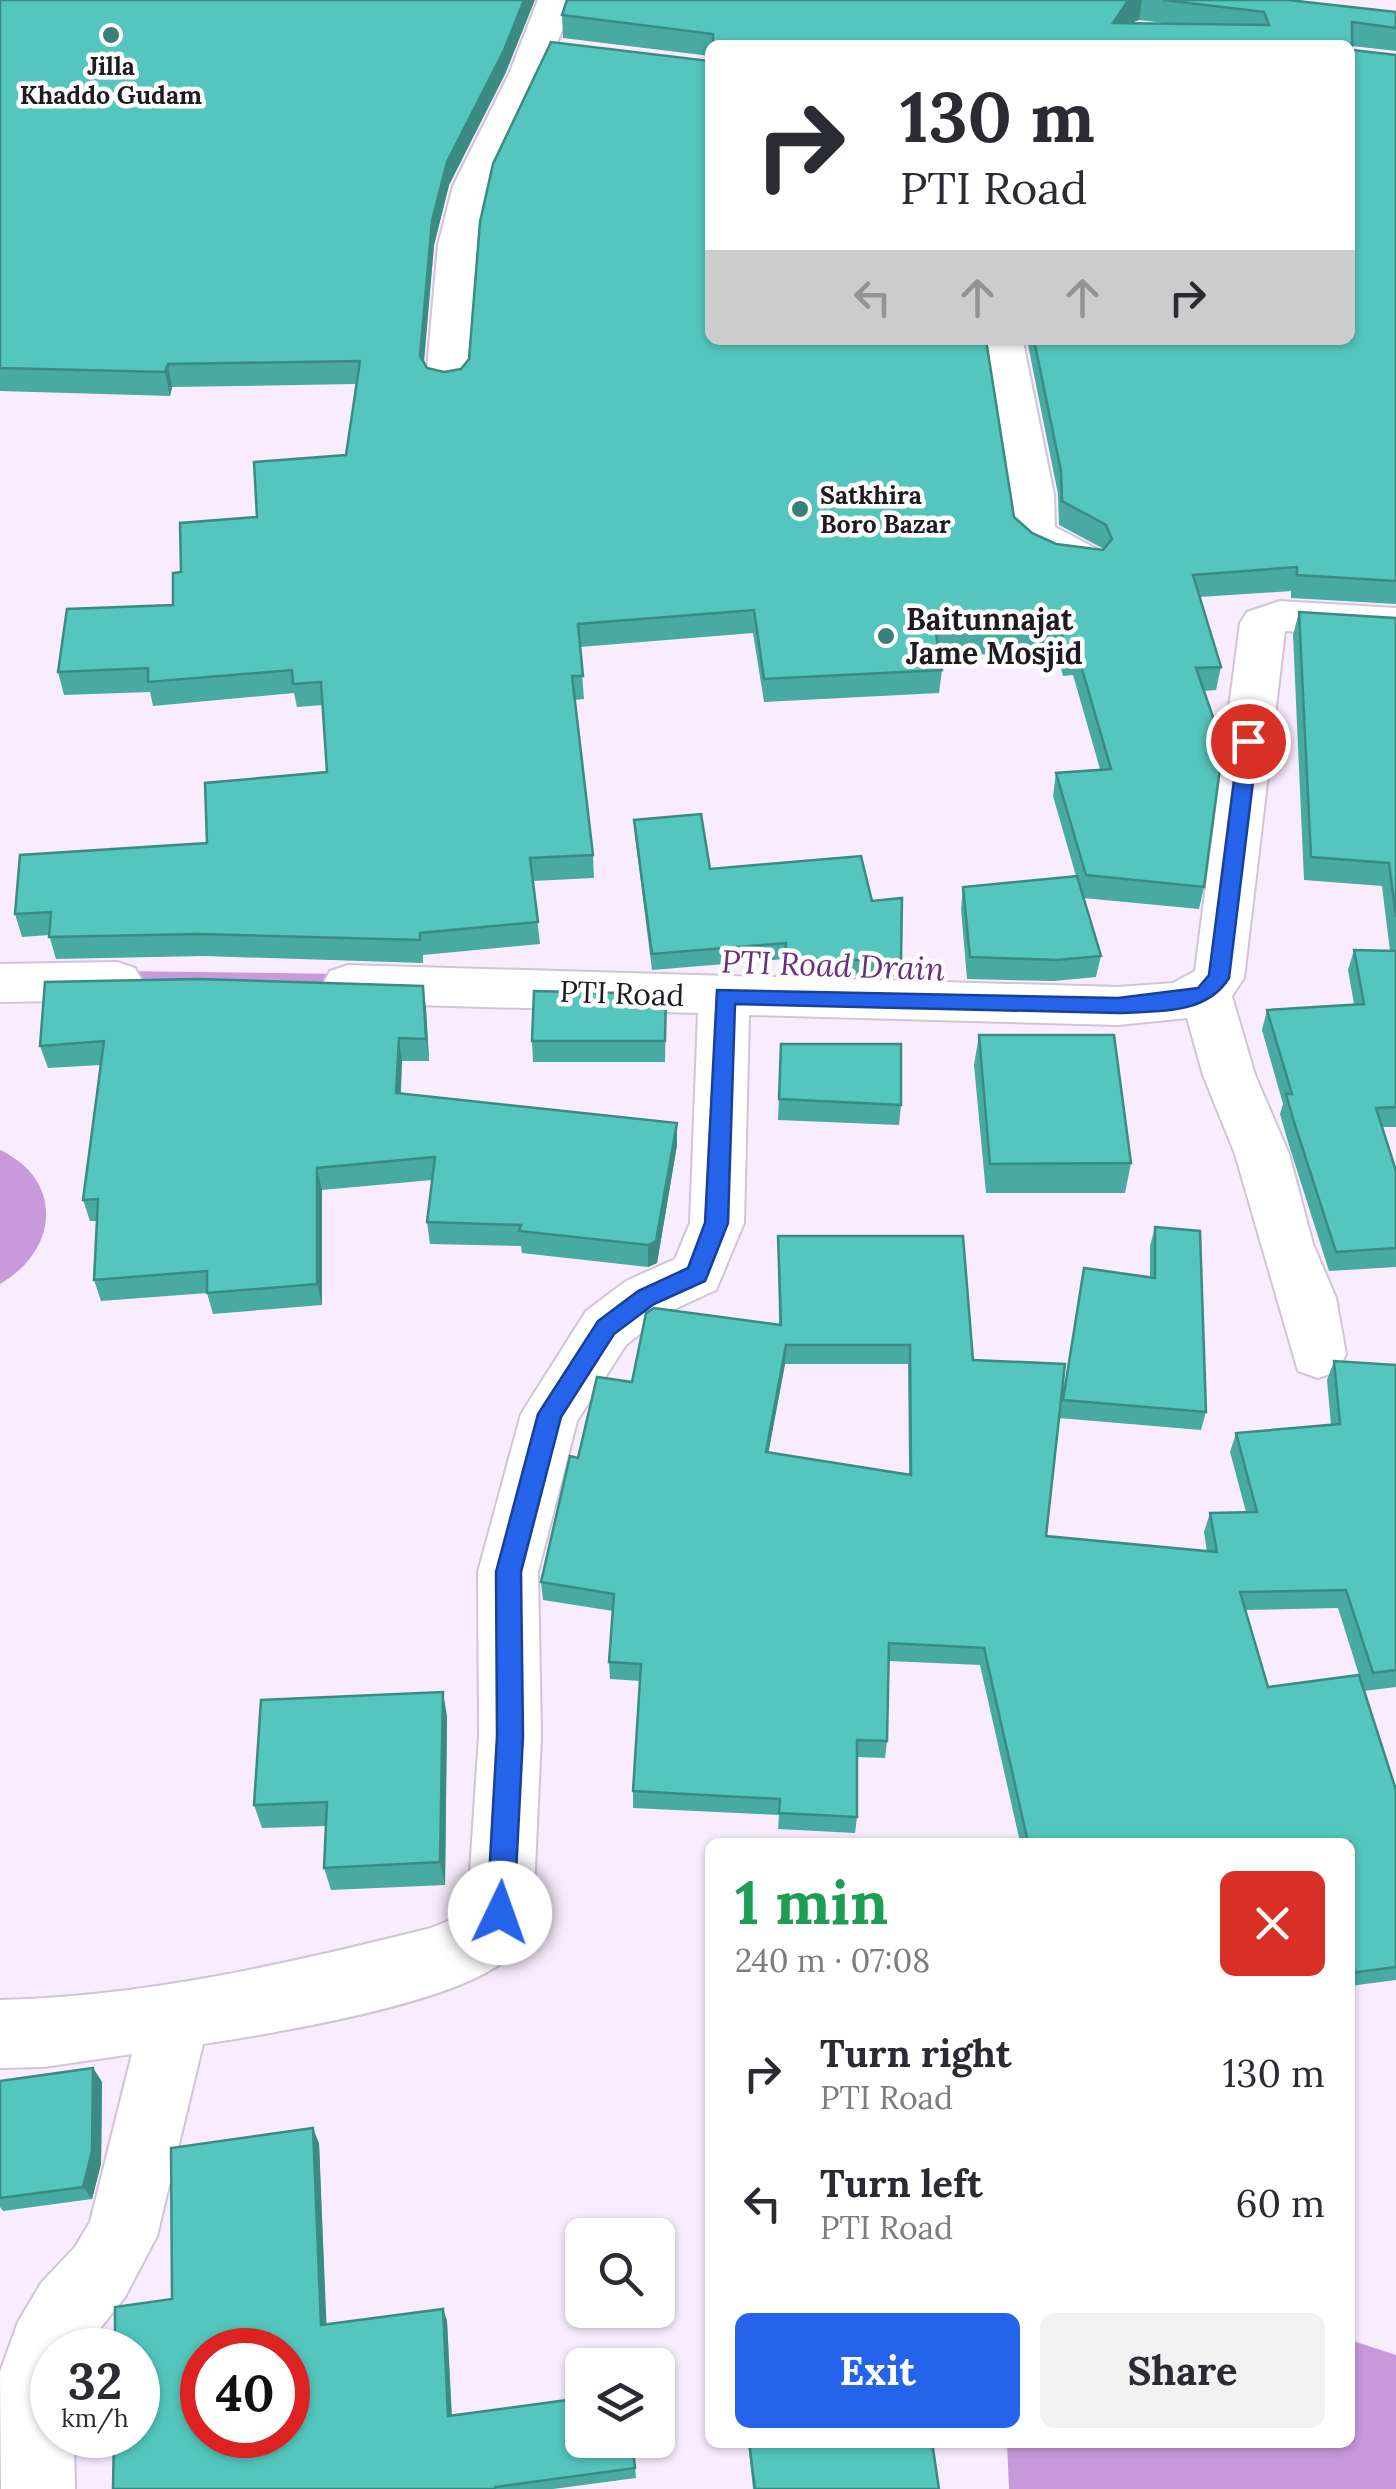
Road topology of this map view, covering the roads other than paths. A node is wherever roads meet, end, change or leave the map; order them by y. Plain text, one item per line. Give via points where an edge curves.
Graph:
1 (556, 0) edge
2 (537, 49) junction
3 (576, 54) edge
4 (1004, 345) edge
5 (448, 380) edge
6 (1084, 560) edge
7 (1396, 623) edge
8 (167, 980) edge
9 (303, 982) edge
10 (0, 984) edge
11 (1206, 994) junction
12 (724, 996) junction
13 (1318, 1354) dead end
14 (176, 2014) junction
15 (0, 2034) edge
16 (38, 2489) edge

1 - 2 street
2 - 3 street
2 - 5 street via 472,186 458,245
4 - 6 street via 1034,534
7 - 11 street via 1280,616 1263,623 1219,978
8 - 10 street
9 - 12 street, PTI Road
11 - 12 street, PTI Road via 1118,1006
11 - 13 street via 1308,1298
12 - 14 street via 717,1223 696,1274 646,1297 606,1328 550,1414 508,1572 510,1736 500,1913 478,1941 435,1960 275,2000
14 - 15 street
14 - 16 street via 122,2236 66,2308 35,2377

